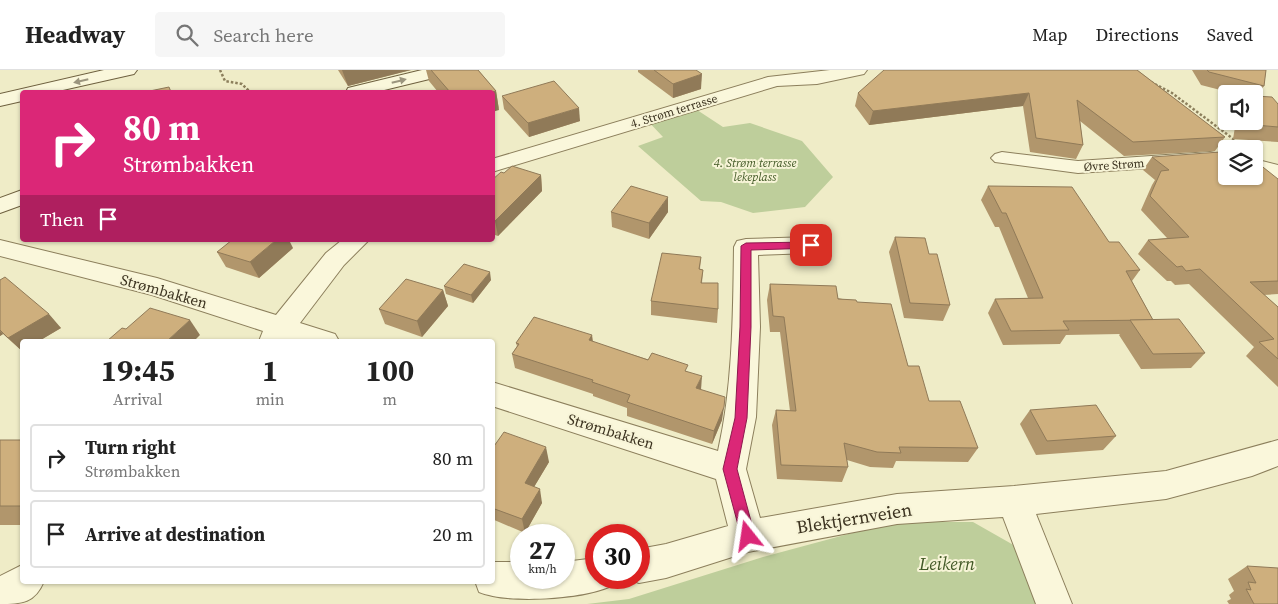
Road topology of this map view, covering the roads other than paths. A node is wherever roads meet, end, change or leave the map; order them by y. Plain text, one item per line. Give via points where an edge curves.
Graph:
1 (128, 70) edge
2 (444, 70) edge
3 (858, 70) edge
4 (41, 90) edge
5 (363, 90) edge
6 (20, 95) edge
7 (0, 100) edge
8 (1002, 158) dead end
9 (1218, 160) edge
10 (495, 165) edge
11 (1263, 168) edge
12 (1278, 172) edge
13 (20, 198) edge
14 (0, 206) edge
15 (355, 242) edge
16 (811, 245) dead end
17 (0, 248) edge
18 (276, 334) edge
19 (311, 339) edge
20 (495, 395) edge
21 (1278, 453) edge
22 (730, 469) junction
23 (1014, 501) junction
24 (748, 536) junction
25 (650, 564) edge
26 (585, 577) edge
27 (495, 580) edge
28 (21, 584) edge
29 (0, 596) edge
30 (1054, 604) edge

1 -> 4 street
5 -> 2 street
3 - 10 street, 4. Strøm terrasse via 817,78 775,81
6 - 7 street
8 - 9 street, Øvre Strøm via 1078,167
11 - 12 street
13 - 14 street
15 - 18 street via 335,259
16 - 22 street via 746,246 741,418
17 - 18 street, Strømbakken via 157,287
18 - 19 street, Strømbakken
20 - 22 street, Strømbakken
21 - 23 street, Blektjernveien via 1166,485
22 - 24 street
23 - 24 street, Blektjernveien via 896,509
23 - 30 street
24 - 25 street, Blektjernveien
26 - 27 street
28 - 29 street

